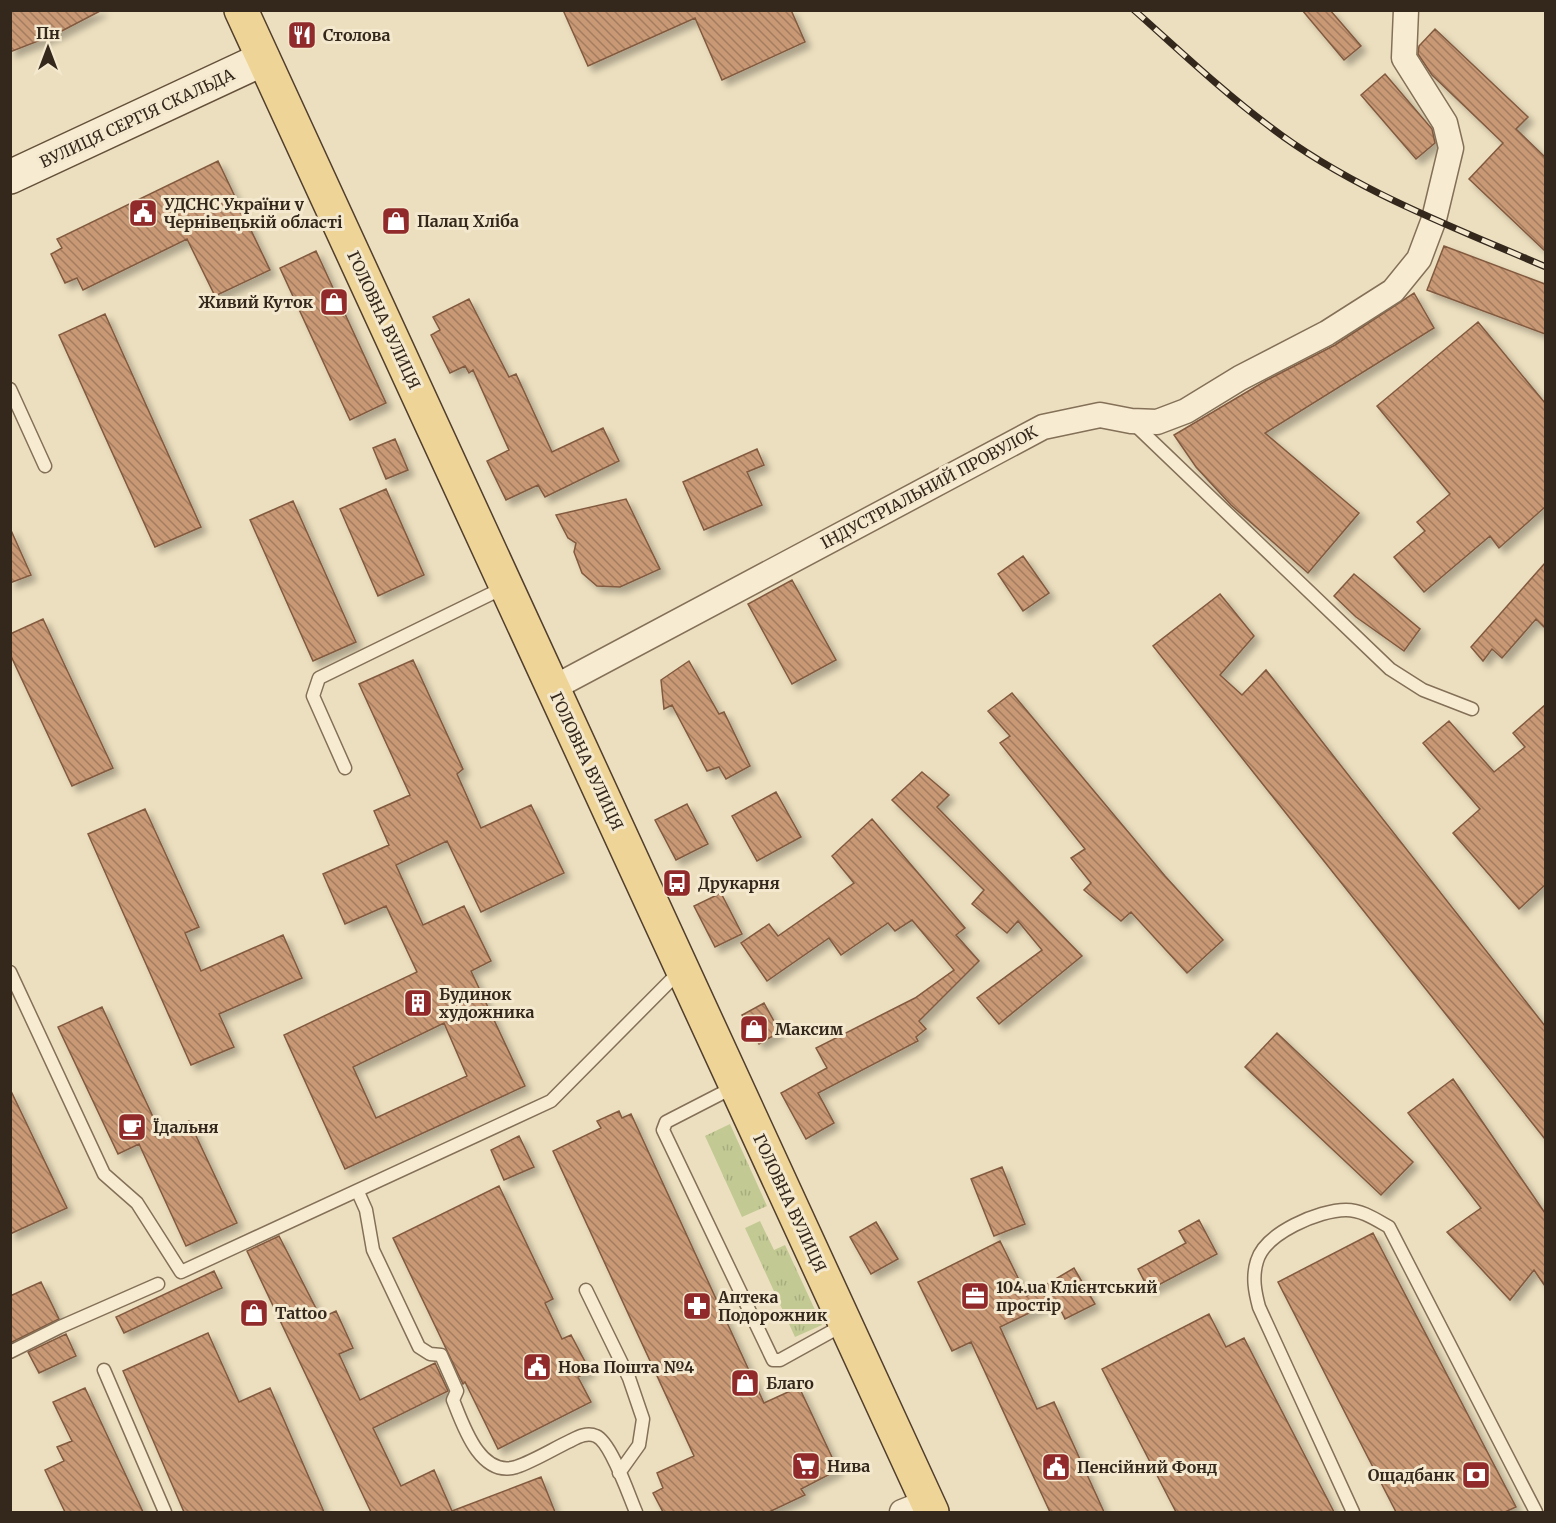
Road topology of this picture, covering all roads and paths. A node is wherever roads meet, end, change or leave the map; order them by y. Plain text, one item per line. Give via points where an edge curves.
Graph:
1 (241, 10) edge
2 (1406, 10) edge
3 (263, 59) junction
4 (10, 177) edge
5 (10, 389) edge
6 (1131, 421) junction
7 (45, 466) dead end
8 (506, 586) junction
9 (553, 688) junction
10 (1472, 709) dead end
11 (345, 768) dead end
12 (682, 968) junction
13 (10, 972) edge
14 (737, 1086) junction
15 (358, 1192) junction
16 (158, 1284) dead end
17 (586, 1290) dead end
18 (846, 1323) junction
19 (10, 1352) edge
20 (105, 1370) dead end
21 (619, 1473) junction
22 (920, 1509) edge
23 (1533, 1511) edge
24 (165, 1512) edge
25 (636, 1512) edge
26 (1353, 1512) edge

1 - 3 main road, ГОЛОВНА ВУЛИЦЯ
2 - 6 street, ІНДУСТРІАЛЬНИЙ ПРОВУЛОК via 1404,58 1445,123 1450,148 1434,219 1419,259 1393,291 1328,333 1186,411 1157,422
3 - 4 main road, ВУЛИЦЯ СЕРГІЯ СКАЛЬДА
3 - 8 main road, ГОЛОВНА ВУЛИЦЯ
5 - 7 lane
6 - 9 street, ІНДУСТРІАЛЬНИЙ ПРОВУЛОК via 1100,415 1043,427
6 - 10 lane via 1390,669 1423,690
8 - 9 main road, ГОЛОВНА ВУЛИЦЯ
8 - 11 lane via 319,678 313,696
9 - 12 main road, ГОЛОВНА ВУЛИЦЯ
12 - 14 main road, ГОЛОВНА ВУЛИЦЯ
12 - 15 lane via 551,1101
13 - 15 lane via 105,1174 137,1203 181,1272
14 - 18 main road, ГОЛОВНА ВУЛИЦЯ
14 - 18 lane via 666,1122 663,1130 773,1360 780,1360
15 - 21 lane via 366,1210 373,1250 419,1347 441,1355 457,1390 453,1400 479,1453 496,1467 515,1467 583,1434 597,1436 607,1445
16 - 19 lane
17 - 21 lane via 629,1378 643,1419 639,1445
18 - 22 main road, ГОЛОВНА ВУЛИЦЯ
20 - 24 lane
21 - 25 lane
23 - 26 lane via 1389,1227 1368,1214 1346,1210 1314,1216 1281,1230 1257,1259 1253,1286 1259,1307

